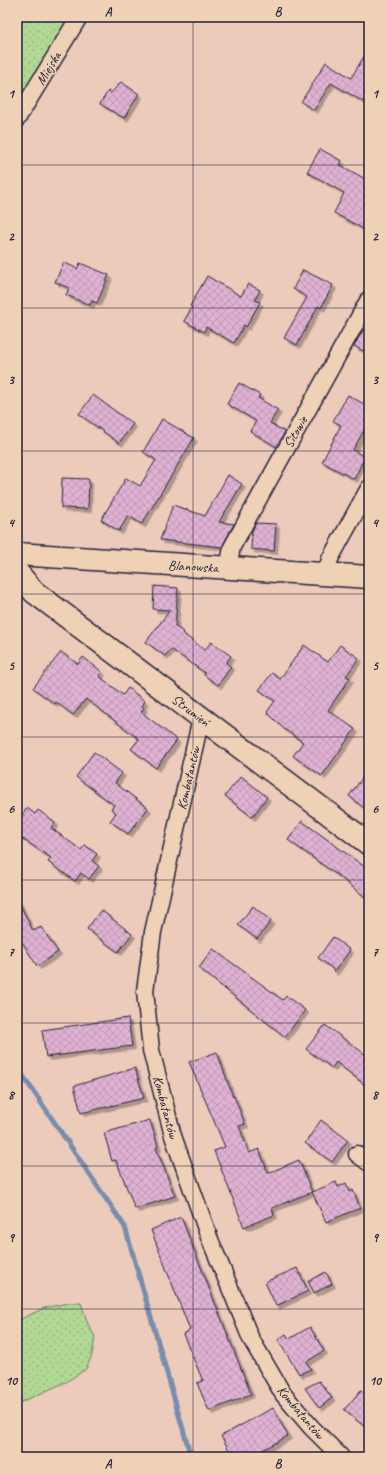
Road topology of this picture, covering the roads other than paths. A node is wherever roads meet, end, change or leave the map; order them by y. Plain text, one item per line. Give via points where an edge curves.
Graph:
1 (79, 17) edge
2 (17, 119) edge
3 (369, 299) edge
4 (369, 488) edge
5 (17, 554) edge
6 (228, 568) junction
7 (17, 572) edge
8 (326, 574) junction
9 (369, 577) edge
10 (203, 720) junction
11 (369, 844) edge
12 (341, 1457) edge

1 - 2 street, Miejska
3 - 6 street, Sitowie via 235,541 229,553
4 - 8 street via 330,559
5 - 6 street, Blanowska
6 - 8 street, Blanowska
7 - 10 street, Strumień via 34,592
8 - 9 street, Blanowska
10 - 11 street, Strumień
10 - 12 street, Kombatantów via 199,728 153,932 145,991 151,1050 173,1136 209,1237 251,1339 284,1394 311,1427

